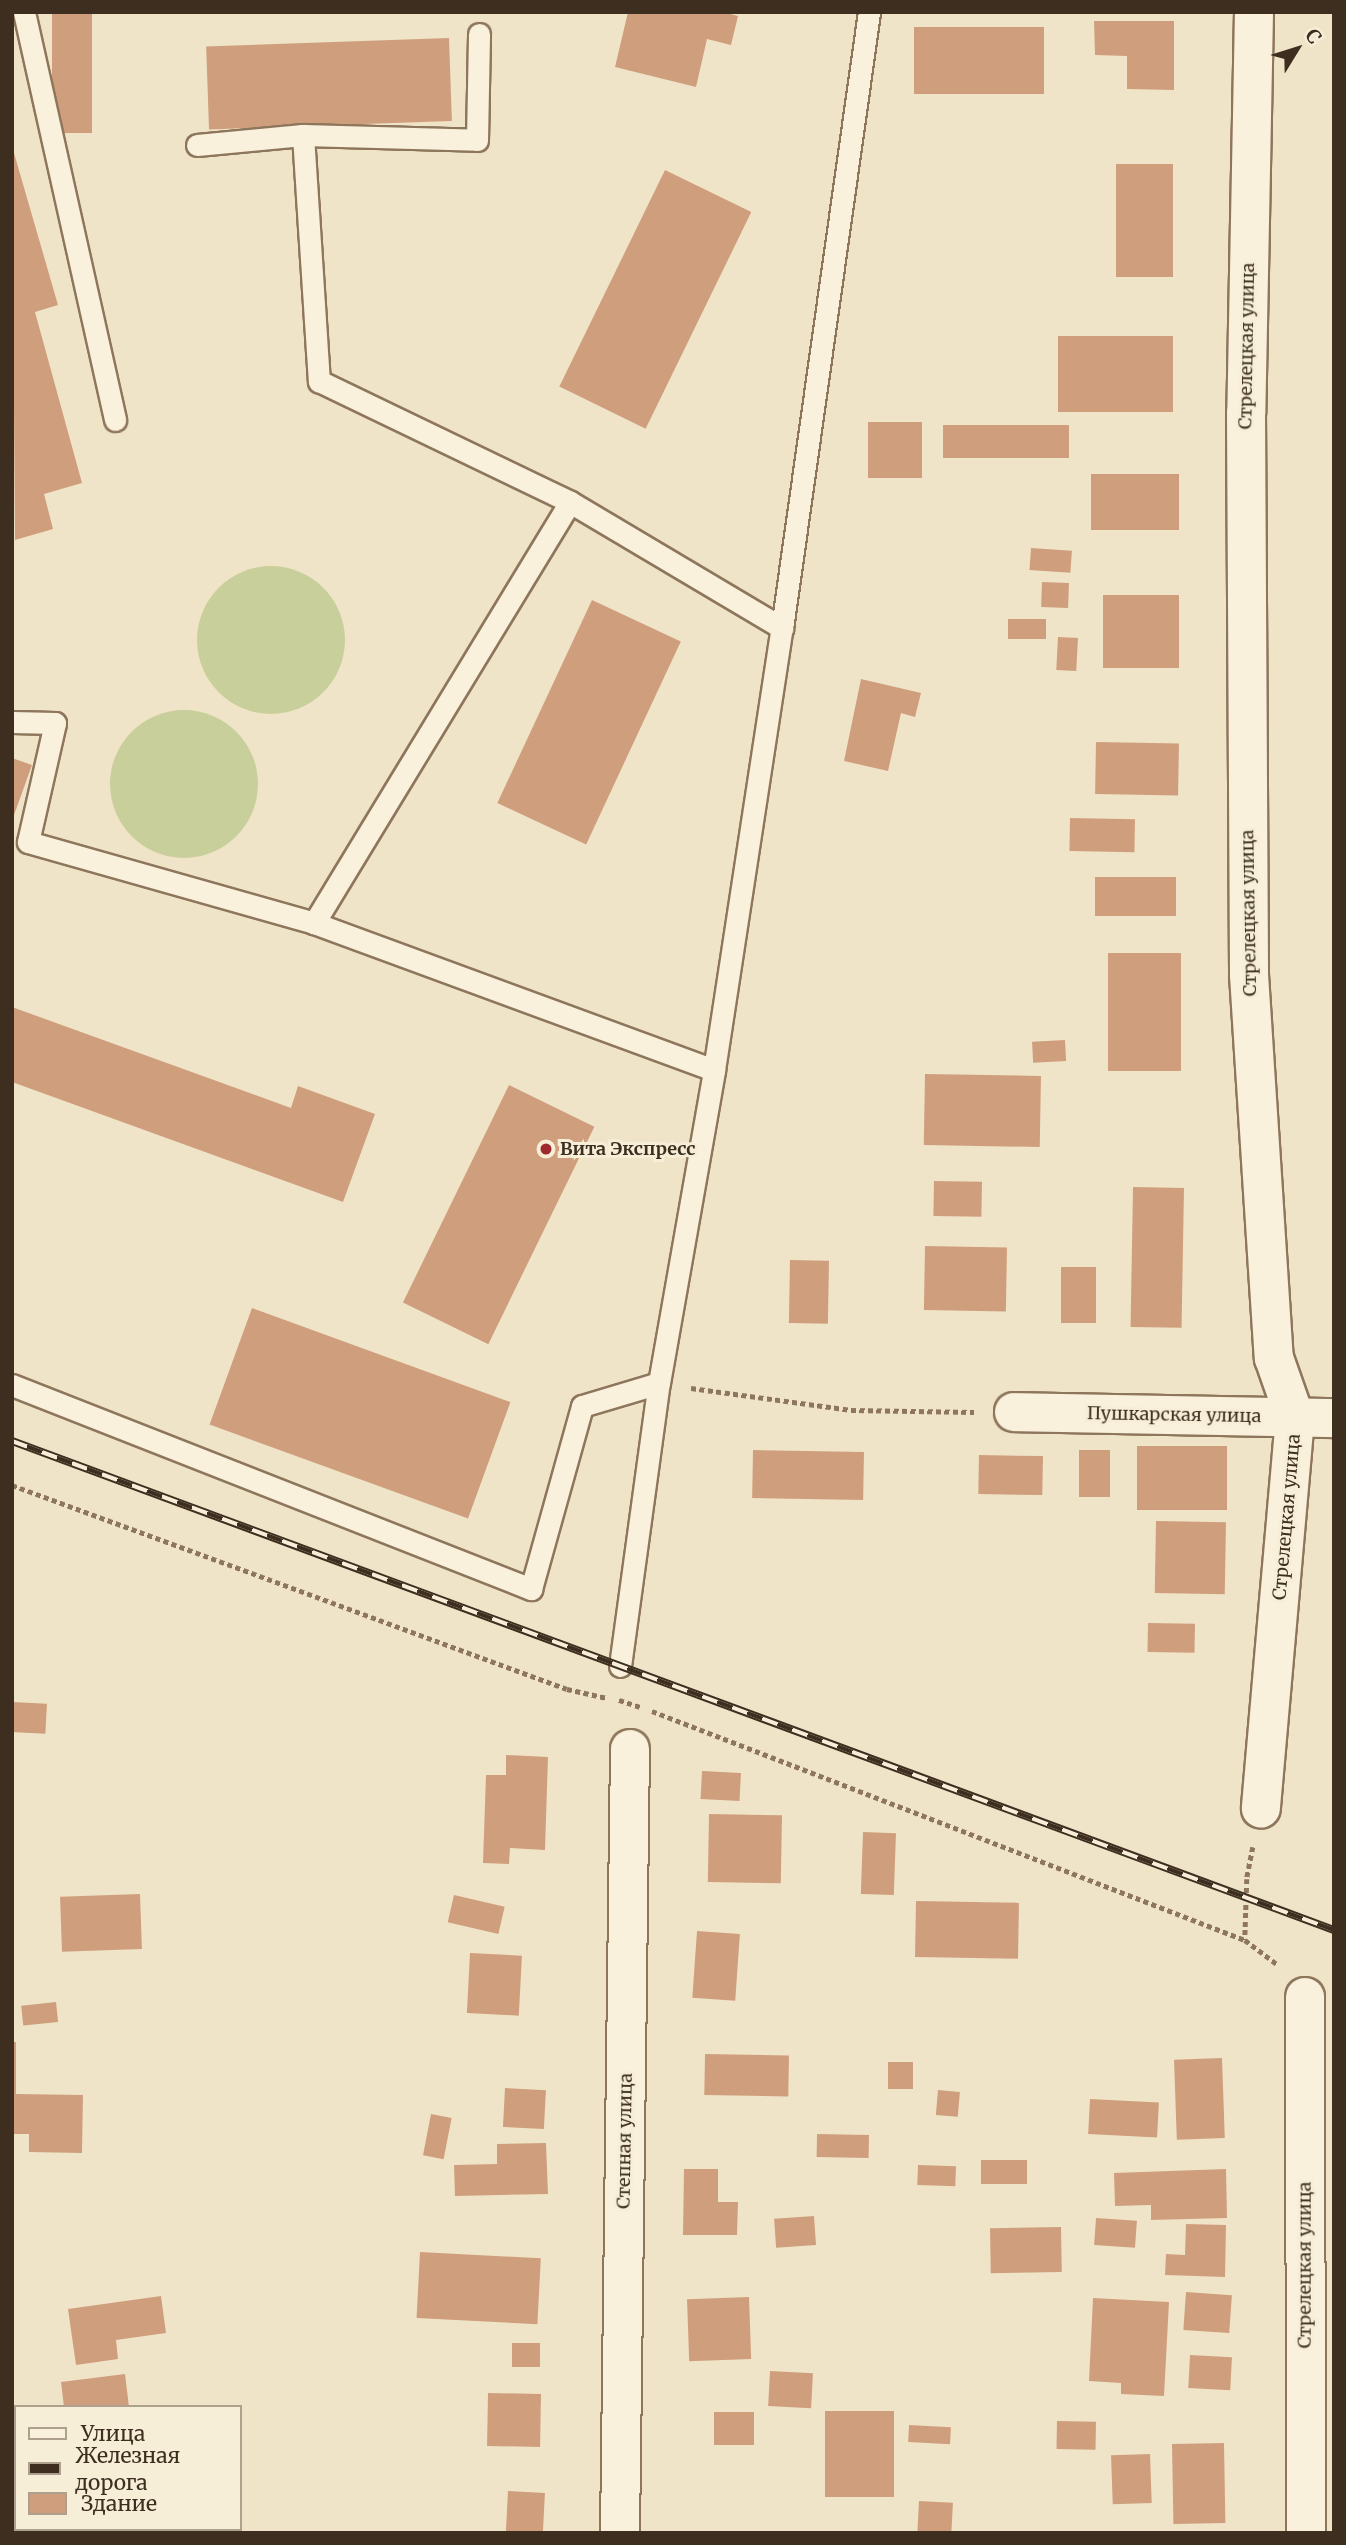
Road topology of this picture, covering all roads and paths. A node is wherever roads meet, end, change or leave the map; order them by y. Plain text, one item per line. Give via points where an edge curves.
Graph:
1 (24, 12) edge
2 (869, 12) edge
3 (1254, 12) edge
4 (479, 34) dead end
5 (303, 135) junction
6 (197, 145) dead end
7 (115, 420) dead end
8 (570, 502) junction
9 (782, 628) junction
10 (12, 722) edge
11 (314, 923) junction
12 (714, 1070) junction
13 (659, 1383) junction
14 (12, 1385) edge
15 (1014, 1412) joint
16 (1296, 1418) junction
17 (1334, 1418) edge
18 (620, 1666) dead end
19 (630, 1749) dead end
20 (1261, 1809) joint
21 (1305, 1997) joint
22 (620, 2533) edge
23 (1306, 2533) edge

1 - 7 lane
2 - 9 lane
3 - 16 street, Стрелецкая улица via 1246,413 1249,975 1274,1358
4 - 5 lane via 477,140
5 - 6 lane
5 - 8 lane via 319,381
8 - 9 lane
8 - 11 lane
9 - 12 lane
10 - 11 lane via 55,723 28,842
11 - 12 lane
12 - 13 lane
13 - 14 lane via 582,1406 531,1588
13 - 15 path via 851,1410
13 - 18 lane
15 - 16 street, Пушкарская улица
16 - 17 street, Пушкарская улица
16 - 20 street, Стрелецкая улица
19 - 22 street, Степная улица
20 - 21 path via 1247,1879 1245,1940 1294,1977
21 - 23 street, Стрелецкая улица

